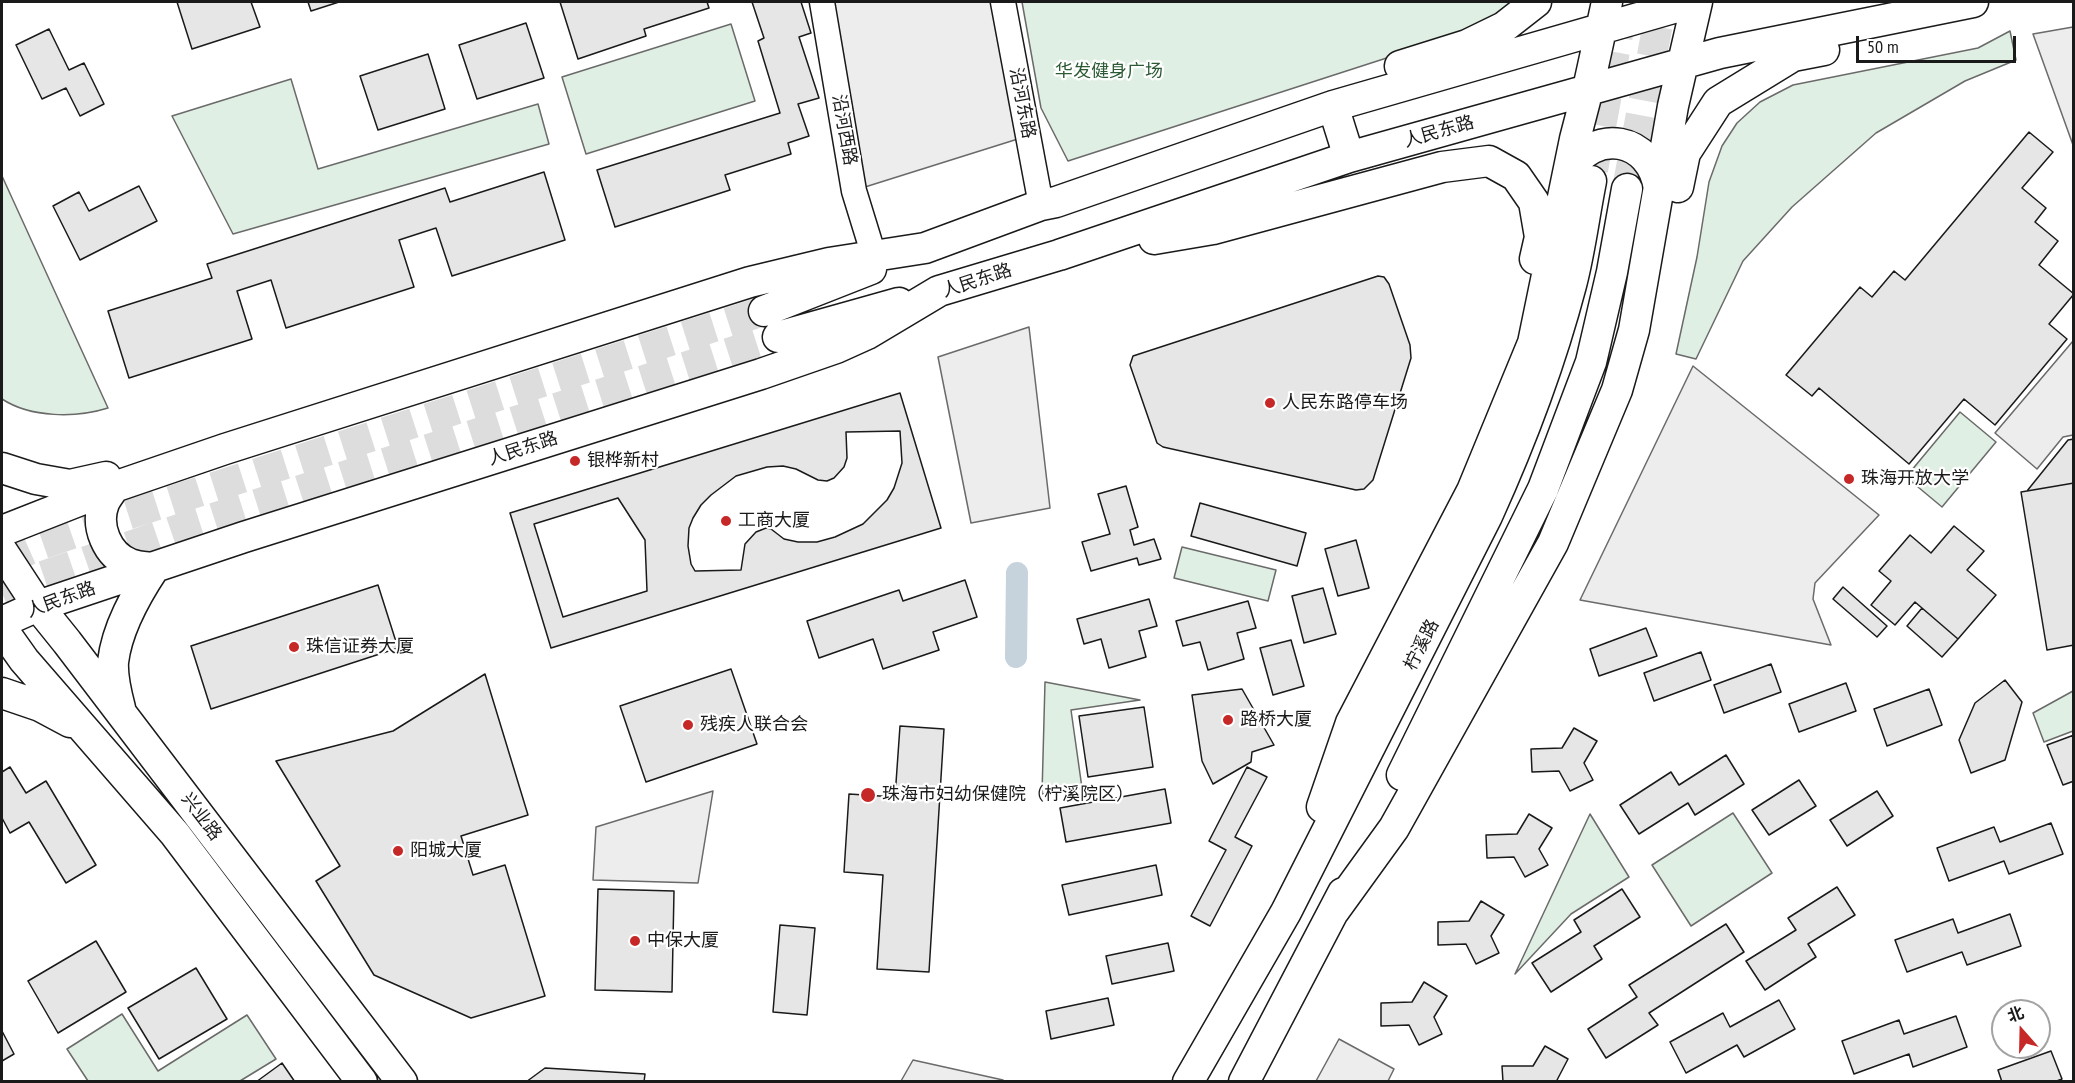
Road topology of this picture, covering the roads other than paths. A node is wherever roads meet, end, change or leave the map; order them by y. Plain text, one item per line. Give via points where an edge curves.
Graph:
1 (822, 2) edge
2 (1003, 2) edge
3 (1536, 2) edge
4 (1696, 2) edge
5 (1973, 2) edge
6 (1604, 15) edge
7 (1682, 64) junction
8 (1588, 89) junction
9 (1333, 106) junction
10 (1349, 157) junction
11 (1579, 177) junction
12 (1626, 189) tunnel mouth
13 (1659, 189) junction
14 (1048, 204) junction
15 (925, 248) junction
16 (1059, 255) junction
17 (874, 256) junction
18 (939, 291) junction
19 (764, 311) tunnel mouth
20 (1634, 330) junction
21 (778, 337) tunnel mouth
22 (240, 445) junction
23 (2, 468) edge
24 (114, 487) junction
25 (1472, 491) junction
26 (2, 531) edge
27 (2, 551) edge
28 (154, 568) junction
29 (38, 606) junction
30 (2, 622) edge
31 (2, 629) edge
32 (2, 693) edge
33 (121, 713) junction
34 (83, 728) junction
35 (1334, 911) junction
36 (1286, 912) junction
37 (362, 1082) edge
38 (402, 1082) edge
39 (1188, 1082) edge
40 (1244, 1082) edge

1 - 17 street, 沿河西路 via 854,191
2 - 14 street, 沿河东路
3 - 14 main road via 1504,27 1467,45 1133,156
4 - 6 main road
4 - 7 main road
5 - 7 main road, 人民东路 via 1720,52
5 - 20 main road via 1908,33 1793,56 1718,102 1685,153 1663,262
6 - 8 main road
6 - 9 main road
7 - 8 main road, 人民东路
7 - 13 main road
8 - 10 main road, 人民东路
8 - 11 main road
9 - 10 main road
9 - 14 main road
10 - 16 main road, 人民东路
11 - 13 main road via 1576,158 1600,144 1621,144 1647,158
11 - 25 main road via 1533,343
11 - 36 main road, 柠溪路 via 1572,282 1516,453
12 - 35 main road via 1591,362 1543,489
13 - 20 main road
14 - 15 main road
15 - 17 main road
15 - 19 main road
16 - 18 main road, 人民东路
16 - 25 main road via 1213,229 1442,167 1489,161 1516,176 1534,202 1540,237
17 - 22 main road via 792,270 750,282
18 - 21 main road
18 - 28 main road, 人民东路 via 836,348
20 - 35 main road via 1617,390 1553,543 1394,828
22 - 23 main road via 188,451 70,485
22 - 24 main road
24 - 26 main road
24 - 28 main road via 102,510 102,532 107,543 118,558
25 - 36 main road via 1351,723
27 - 29 main road, 兴业路
28 - 29 main road, 人民东路
28 - 33 main road via 120,632 113,662
29 - 30 main road, 人民东路
29 - 33 main road, 兴业路
31 - 34 main road, 兴业路
32 - 34 main road via 40,706
33 - 38 main road, 兴业路
34 - 37 main road, 兴业路 via 175,834
35 - 40 main road
36 - 39 main road, 柠溪路

